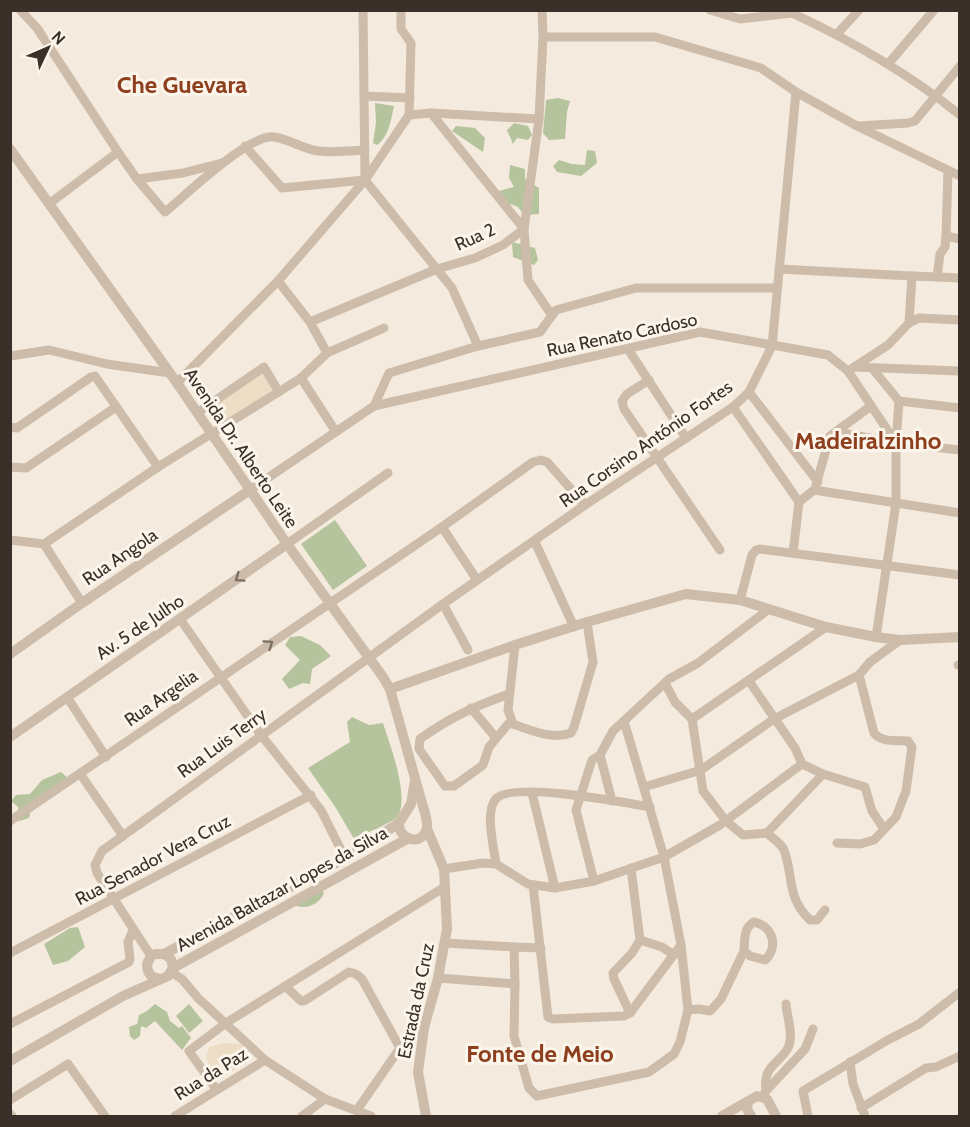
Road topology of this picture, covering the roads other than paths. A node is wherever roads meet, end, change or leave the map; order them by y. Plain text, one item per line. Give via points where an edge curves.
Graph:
1 (20, 10) edge
2 (363, 10) edge
3 (401, 10) edge
4 (542, 10) edge
5 (710, 10) edge
6 (859, 10) edge
7 (934, 10) edge
8 (794, 12) edge
9 (739, 15) edge
10 (837, 34) junction
11 (543, 37) junction
12 (889, 63) junction
13 (960, 66) edge
14 (795, 92) junction
15 (935, 95) junction
16 (364, 96) junction
17 (410, 98) junction
18 (431, 113) junction
19 (409, 115) junction
20 (960, 115) edge
21 (539, 119) junction
22 (857, 126) junction
23 (245, 146) junction
24 (10, 149) edge
25 (365, 150) junction
26 (118, 152) junction
27 (225, 163) junction
28 (948, 171) junction
29 (960, 176) edge
30 (137, 179) junction
31 (365, 180) junction
32 (50, 203) junction
33 (524, 229) junction
34 (946, 236) junction
35 (960, 239) edge
36 (437, 269) junction
37 (779, 269) junction
38 (912, 276) junction
39 (937, 277) junction
40 (960, 278) edge
41 (278, 281) junction
42 (777, 288) junction
43 (551, 314) junction
44 (960, 320) edge
45 (310, 322) junction
46 (909, 323) junction
47 (384, 328) dead end
48 (478, 346) junction
49 (771, 346) junction
50 (628, 349) junction
51 (327, 352) junction
52 (10, 356) edge
53 (872, 368) junction
54 (850, 369) junction
55 (960, 371) edge
56 (170, 373) junction
57 (301, 378) junction
58 (650, 380) junction
59 (177, 383) junction
60 (279, 392) junction
61 (749, 392) junction
62 (898, 401) junction
63 (374, 406) junction
64 (871, 406) junction
65 (116, 407) junction
66 (733, 407) junction
67 (960, 408) edge
68 (197, 413) junction
69 (10, 427) edge
70 (336, 432) junction
71 (837, 432) junction
72 (211, 435) junction
73 (686, 438) junction
74 (896, 443) junction
75 (960, 450) edge
76 (657, 458) junction
77 (10, 467) edge
78 (158, 467) junction
79 (388, 473) dead end
80 (816, 486) junction
81 (250, 490) junction
82 (799, 502) junction
83 (896, 503) junction
84 (585, 506) junction
85 (960, 513) edge
86 (442, 527) junction
87 (10, 540) edge
88 (535, 542) junction
89 (44, 544) junction
90 (287, 544) junction
91 (720, 550) dead end
92 (794, 553) junction
93 (887, 566) junction
94 (960, 575) edge
95 (477, 580) junction
96 (740, 600) junction
97 (330, 602) junction
98 (82, 603) junction
99 (443, 604) junction
100 (769, 609) junction
101 (180, 619) junction
102 (586, 622) junction
103 (574, 627) junction
104 (826, 627) junction
105 (876, 637) junction
106 (960, 637) edge
107 (900, 640) junction
108 (515, 645) junction
109 (468, 650) dead end
110 (10, 654) edge
111 (370, 657) junction
112 (859, 675) junction
113 (221, 677) junction
114 (749, 681) junction
115 (665, 683) junction
116 (390, 689) junction
117 (509, 694) junction
118 (67, 696) junction
119 (471, 708) junction
120 (693, 719) junction
121 (774, 719) junction
122 (624, 722) junction
123 (513, 724) junction
124 (261, 735) junction
125 (10, 736) edge
126 (496, 738) junction
127 (600, 755) junction
128 (106, 757) junction
129 (802, 764) junction
130 (701, 770) junction
131 (823, 774) junction
132 (81, 775) junction
133 (415, 780) junction
134 (644, 788) junction
135 (532, 793) junction
136 (311, 795) junction
137 (581, 795) junction
138 (612, 801) junction
139 (650, 807) junction
140 (401, 818) junction
141 (11, 820) edge
142 (726, 821) junction
143 (426, 824) junction
144 (884, 829) junction
145 (767, 833) junction
146 (123, 836) junction
147 (412, 839) junction
148 (837, 843) dead end
149 (438, 856) junction
150 (664, 857) junction
151 (345, 858) junction
152 (496, 864) junction
153 (631, 868) junction
154 (444, 869) junction
155 (594, 881) junction
156 (533, 885) junction
157 (443, 888) junction
158 (555, 888) junction
159 (114, 899) junction
160 (825, 910) dead end
161 (133, 930) junction
162 (640, 940) junction
163 (446, 943) junction
164 (681, 945) junction
165 (514, 947) junction
166 (541, 948) junction
167 (744, 951) dead end
168 (10, 953) edge
169 (164, 954) junction
170 (674, 955) junction
171 (151, 956) junction
172 (147, 969) junction
173 (167, 974) junction
174 (438, 978) junction
175 (515, 984) junction
176 (285, 986) junction
177 (135, 990) junction
178 (960, 992) edge
179 (786, 1004) dead end
180 (688, 1010) junction
181 (630, 1013) junction
182 (226, 1023) junction
183 (10, 1024) edge
184 (424, 1028) junction
185 (813, 1029) dead end
186 (400, 1048) junction
187 (960, 1056) edge
188 (265, 1060) junction
189 (10, 1061) edge
190 (850, 1062) junction
191 (216, 1089) junction
192 (325, 1099) junction
193 (10, 1100) edge
194 (748, 1102) junction
195 (767, 1102) edge
196 (357, 1110) junction
197 (863, 1112) edge
198 (105, 1116) edge
199 (175, 1116) edge
200 (302, 1116) edge
201 (371, 1116) edge
202 (426, 1116) edge
203 (722, 1116) edge
204 (742, 1116) edge
205 (751, 1116) edge
206 (776, 1116) edge
207 (808, 1116) edge

1 - 26 street via 37,28
2 - 16 street
3 - 17 street via 401,29 411,43
4 - 11 street
5 - 9 street
6 - 10 street
7 - 12 street
8 - 9 street
8 - 10 street
10 - 12 street
11 - 14 street via 655,37 761,69
11 - 21 street
12 - 15 street
13 - 15 street
14 - 22 street
14 - 37 street, Rua Corsino António Fortes
15 - 20 street
15 - 22 street via 908,123
16 - 17 street
16 - 25 street
17 - 19 street
18 - 19 street
18 - 21 street
18 - 33 street
19 - 31 street
21 - 33 street
22 - 28 street
23 - 25 street via 263,137 275,137 319,151
23 - 27 street
23 - 31 street via 282,188
24 - 32 street, Avenida Dr. Alberto Leite
25 - 31 street
26 - 30 street
26 - 32 street
27 - 30 street
27 - 30 street via 165,212
28 - 29 street
28 - 34 street
31 - 36 street
31 - 41 street
32 - 56 street, Avenida Dr. Alberto Leite
33 - 36 street, Rua 2 via 503,245 475,258
33 - 43 street via 528,280
34 - 35 street
34 - 39 street
36 - 45 street, Rua 2
36 - 48 street via 452,288
37 - 38 street
37 - 42 street, Rua Corsino António Fortes
38 - 39 street
38 - 46 street
39 - 40 street
41 - 45 street
41 - 59 street
42 - 43 street via 636,288
42 - 49 street, Rua Corsino António Fortes
43 - 48 street via 540,332
44 - 46 street via 919,318
45 - 51 street
46 - 54 street via 888,345
47 - 51 street
48 - 63 street via 389,373
49 - 50 street, Rua Renato Cardoso via 700,332
49 - 54 street, Rua Renato Cardoso via 828,355
49 - 61 street, Rua Corsino António Fortes
50 - 58 street
50 - 63 street, Rua Renato Cardoso
51 - 57 street
52 - 56 street via 49,350
53 - 54 street
53 - 55 street
53 - 62 street
54 - 64 street, Rua Renato Cardoso
56 - 59 street, Avenida Dr. Alberto Leite
57 - 60 street
57 - 70 street
58 - 73 street
58 - 76 street via 622,400
59 - 68 street, Avenida Dr. Alberto Leite
60 - 68 street via 264,367
60 - 72 street
61 - 66 street, Rua Corsino António Fortes
61 - 80 street
62 - 67 street
62 - 74 street
63 - 70 street, Rua Renato Cardoso
64 - 71 street
64 - 74 street, Rua Renato Cardoso
65 - 69 street via 95,376 17,428
65 - 77 street via 26,468
65 - 78 street
66 - 73 street, Rua Corsino António Fortes
66 - 82 street
68 - 72 street, Avenida Dr. Alberto Leite
70 - 81 street, Rua Renato Cardoso
71 - 74 street
71 - 80 street via 830,436
72 - 78 street
72 - 81 street, Avenida Dr. Alberto Leite
73 - 76 street, Rua Corsino António Fortes
74 - 75 street
74 - 83 street
76 - 84 street, Rua Corsino António Fortes
76 - 91 street
78 - 89 street
79 - 90 street
80 - 82 street
80 - 83 street
81 - 90 street, Avenida Dr. Alberto Leite
81 - 98 street, Rua Angola
82 - 92 street
83 - 85 street
83 - 93 street
84 - 86 street, Rua Argelia via 541,460
84 - 88 street, Rua Corsino António Fortes
86 - 95 street
86 - 97 street, Rua Argelia
87 - 89 street
88 - 95 street, Rua Corsino António Fortes
88 - 103 street
89 - 98 street
90 - 97 street, Avenida Dr. Alberto Leite
90 -> 101 street, Av. 5 de Julho
92 - 93 street
92 - 96 street via 756,550
93 - 94 street
93 - 105 street
95 - 99 street, Rua Corsino António Fortes
96 - 100 street
96 - 102 street via 686,594
97 - 111 street, Avenida Dr. Alberto Leite
113 -> 97 street, Rua Argelia
98 - 110 street, Rua Angola
99 - 109 street
99 - 111 street, Rua Corsino António Fortes
100 - 104 street
100 - 115 street
101 - 113 street
101 - 118 street, Av. 5 de Julho
102 - 103 street
102 - 123 street via 593,662 571,733 538,733
103 - 108 street
104 - 105 street
104 - 114 street
105 - 107 street
106 - 107 street
107 - 112 street
108 - 116 street
108 - 117 street
111 - 116 street, Avenida Dr. Alberto Leite
111 - 124 street, Rua Luis Terry
112 - 121 street
112 - 144 street via 874,733 881,739 908,741 912,747 906,790 896,817
113 - 124 street
113 - 128 street, Rua Argelia
114 - 120 street
114 - 121 street
115 - 120 street via 675,702
115 - 122 street
116 - 133 street, Avenida Dr. Alberto Leite
117 - 119 street
117 - 123 street via 508,710
118 - 125 street, Av. 5 de Julho
118 - 128 street
119 - 126 street
119 - 126 street via 420,740 419,749 445,786 454,786 483,765
120 - 130 street
121 - 129 street
121 - 130 street
122 - 127 street via 613,731
122 - 134 street
123 - 126 street via 508,724
124 - 136 street
124 - 146 street, Rua Luis Terry
127 - 137 street via 592,760
127 - 138 street
128 - 132 street, Rua Argelia
129 - 131 street
129 - 142 street
130 - 134 street
130 - 142 street via 703,791
131 - 144 street via 865,787 872,811
131 - 145 street
132 - 141 street, Rua Argelia
132 - 146 street
133 - 140 street, Avenida Dr. Alberto Leite via 411,804
133 - 143 street, Avenida Dr. Alberto Leite
134 - 139 street
135 - 137 street
135 - 152 street via 506,793 493,802 490,817
135 - 158 street
136 - 151 street
136 - 159 street, Rua Senador Vera Cruz
137 - 138 street
137 - 155 street via 576,810
138 - 139 street
139 - 150 street
140 - 143 street via 418,812
140 - 147 street via 400,832
140 - 151 street, Avenida Baltazar Lopes da Silva
142 - 145 street via 743,835
142 - 150 street
143 - 147 street via 425,833
143 - 149 street, Estrada da Cruz
144 - 148 street via 874,840
145 - 160 street via 783,847 799,909 810,920 817,920
146 - 159 street, Rua Luis Terry via 102,850 95,865
147 - 149 street, Estrada da Cruz
147 - 173 street, Avenida Baltazar Lopes da Silva
149 - 154 street, Estrada da Cruz
150 - 153 street
150 - 164 street
151 - 169 street, Avenida Baltazar Lopes da Silva
152 - 154 street
152 - 156 street
153 - 155 street
153 - 162 street
154 - 157 street, Estrada da Cruz
155 - 158 street
156 - 158 street
156 - 166 street
157 - 163 street, Estrada da Cruz
157 - 176 street
159 - 161 street
159 - 168 street, Rua Senador Vera Cruz
161 - 171 street
161 - 183 street via 128,942 129,962
162 - 170 street
162 - 181 street via 614,973
163 - 165 street
163 - 174 street, Estrada da Cruz
164 - 170 street
164 - 180 street
165 - 166 street
165 - 175 street
166 - 181 street via 549,1017
167 - 180 street via 721,999 710,1011
169 - 171 street
169 - 173 street via 171,959
170 - 181 street
171 - 172 street
172 - 173 street via 152,976
172 - 177 street
173 - 177 street, Avenida Baltazar Lopes da Silva
173 - 182 street via 190,988
174 - 175 street
174 - 184 street, Estrada da Cruz
175 - 180 street via 514,1036 529,1088 537,1096 649,1072 674,1054
176 - 182 street
176 - 186 street via 304,1001 349,972 356,974
177 - 189 street, Avenida Baltazar Lopes da Silva
178 - 190 street via 919,1024
179 - 195 street via 790,1039 764,1078
182 - 188 street
182 - 191 street via 189,1052
184 - 186 street
184 - 202 street, Estrada da Cruz via 418,1072
185 - 195 street via 805,1049
186 - 196 street
187 - 197 street via 926,1068
188 - 191 street, Rua da Paz
188 - 192 street
190 - 197 street
190 - 207 street via 803,1091
191 - 199 street, Rua da Paz
192 - 196 street
192 - 200 street
193 - 198 street via 68,1064
194 - 195 street via 757,1096
194 - 203 street
194 - 205 street
195 - 206 street
196 - 201 street
204 - 205 street

